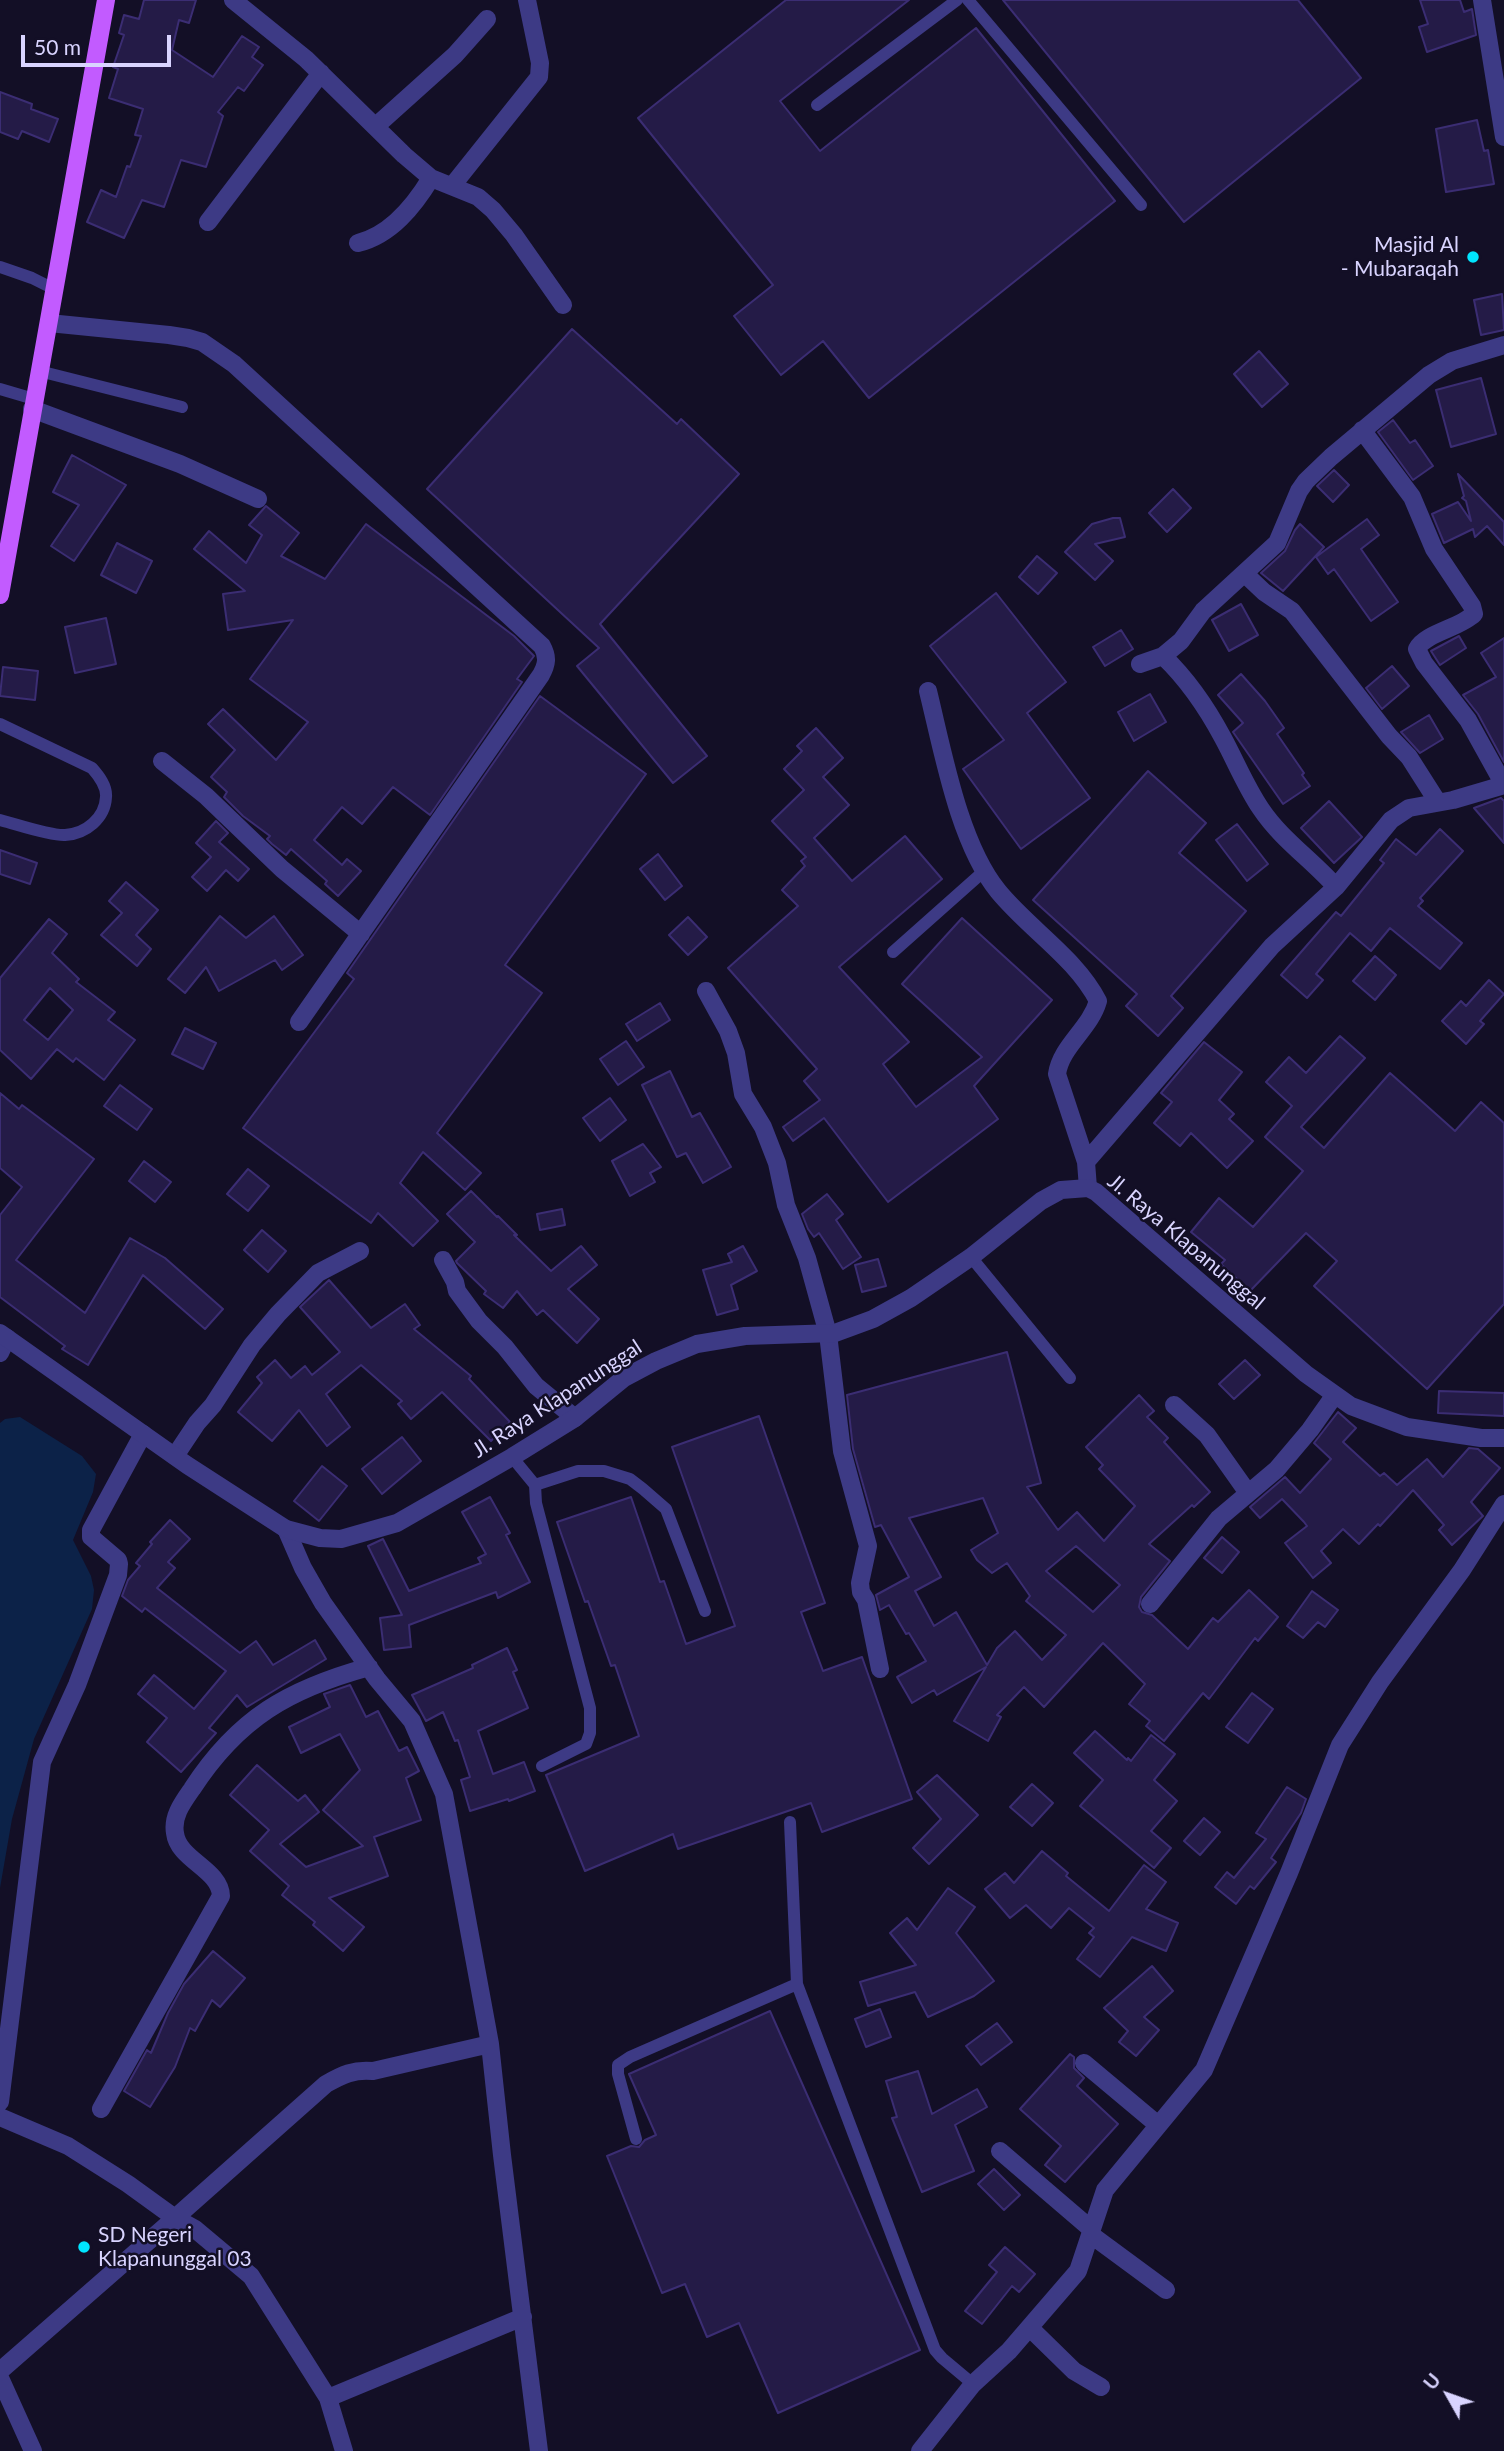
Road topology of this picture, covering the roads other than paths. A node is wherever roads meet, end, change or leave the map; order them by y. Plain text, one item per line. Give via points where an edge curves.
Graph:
1 (106, 0) edge
2 (233, 0) edge
3 (527, 0) edge
4 (957, 0) edge
5 (968, 0) edge
6 (1482, 0) edge
7 (487, 19) dead end
8 (321, 73) junction
9 (817, 105) dead end
10 (376, 126) junction
11 (1504, 137) edge
12 (432, 178) junction
13 (452, 186) junction
14 (1141, 205) dead end
15 (208, 222) dead end
16 (358, 243) dead end
17 (0, 267) edge
18 (54, 289) junction
19 (564, 304) dead end
20 (49, 324) junction
21 (1504, 345) edge
22 (39, 371) junction
23 (0, 389) edge
24 (33, 404) junction
25 (182, 407) dead end
26 (1362, 430) junction
27 (258, 499) dead end
28 (1245, 574) junction
29 (0, 595) edge
30 (1163, 656) junction
31 (1140, 664) dead end
32 (928, 691) dead end
33 (0, 724) edge
34 (162, 761) dead end
35 (1504, 785) edge
36 (1437, 801) junction
37 (0, 820) edge
38 (983, 872) junction
39 (1336, 887) junction
40 (361, 934) junction
41 (893, 952) dead end
42 (706, 991) dead end
43 (299, 1023) dead end
44 (1086, 1162) junction
45 (1088, 1188) junction
46 (360, 1251) dead end
47 (971, 1257) junction
48 (443, 1260) dead end
49 (828, 1334) junction
50 (2, 1341) edge
51 (1070, 1378) dead end
52 (1334, 1396) junction
53 (1174, 1405) dead end
54 (575, 1418) junction
55 (143, 1434) junction
56 (1504, 1438) edge
57 (175, 1456) junction
58 (512, 1457) junction
59 (534, 1485) junction
60 (1248, 1493) junction
61 (1504, 1504) edge
62 (286, 1529) junction
63 (1150, 1604) dead end
64 (705, 1611) dead end
65 (369, 1667) junction
66 (880, 1670) dead end
67 (542, 1766) dead end
68 (790, 1822) dead end
69 (797, 1984) junction
70 (490, 2044) junction
71 (1084, 2063) dead end
72 (0, 2102) edge
73 (101, 2109) dead end
74 (0, 2117) edge
75 (1158, 2125) junction
76 (636, 2139) dead end
77 (1000, 2151) dead end
78 (175, 2218) junction
79 (1090, 2232) junction
80 (1166, 2290) dead end
81 (523, 2317) junction
82 (1030, 2328) junction
83 (0, 2371) edge
84 (0, 2378) edge
85 (973, 2384) junction
86 (1101, 2388) dead end
87 (328, 2398) junction
88 (33, 2451) edge
89 (344, 2451) edge
90 (539, 2451) edge
91 (920, 2451) edge

1 - 18 main road
2 - 8 street
3 - 13 street via 539,77
4 - 9 lane
5 - 14 lane
6 - 11 street
7 - 10 street
8 - 10 street
8 - 15 street
10 - 12 street
12 - 13 street
12 - 16 street via 393,225 372,240
13 - 19 street via 494,210
17 - 18 lane
18 - 20 main road
20 - 22 main road
20 - 40 street via 169,335 202,342 219,353 547,654 541,675
21 - 26 street via 1452,361
22 - 24 main road
22 - 25 lane
23 - 24 lane
24 - 27 street
24 - 29 main road
26 - 28 street via 1306,481 1277,543
26 - 35 street via 1412,497 1434,549 1472,606 1474,614 1466,622 1425,640 1417,649 1468,720
28 - 30 street via 1203,611
28 - 36 street via 1292,611 1409,757
30 - 31 street
30 - 39 street via 1186,679 1274,827
32 - 38 street via 953,792
33 - 37 lane via 92,768 107,795 103,811 90,828 65,835
34 - 40 street
35 - 36 street
36 - 39 street via 1409,808 1391,820
38 - 41 lane
38 - 44 street via 1084,979 1098,1001 1094,1015 1058,1065 1057,1074
39 - 44 street via 1272,946
40 - 43 street
42 - 49 street via 736,1053 743,1094 777,1163
44 - 45 street
45 - 47 street, Jl. Raya Klapanunggal via 1061,1190 1041,1201
45 - 52 street, Jl. Raya Klapanunggal
46 - 57 street via 318,1273 278,1314
47 - 49 street, Jl. Raya Klapanunggal via 873,1319
47 - 51 lane
48 - 54 street via 457,1291 479,1321 536,1386
49 - 54 street, Jl. Raya Klapanunggal via 744,1335 697,1344 624,1378
49 - 66 street via 842,1451 868,1546 861,1592
50 - 55 street, Jl. Raya Klapanunggal
52 - 56 street, Jl. Raya Klapanunggal via 1407,1427
52 - 60 street via 1277,1469
53 - 60 street via 1207,1435
54 - 58 street, Jl. Raya Klapanunggal
55 - 57 street, Jl. Raya Klapanunggal
55 - 72 street via 91,1530 91,1538 117,1560 118,1575 42,1762
57 - 62 street, Jl. Raya Klapanunggal
58 - 59 lane
58 - 62 street, Jl. Raya Klapanunggal via 397,1522 369,1532 341,1539
59 - 64 lane via 579,1471 604,1471 630,1479 666,1509
59 - 67 lane via 590,1708 586,1744
60 - 63 street via 1219,1518
61 - 75 street via 1340,1745 1213,2052 1204,2070
62 - 65 street via 323,1603
65 - 70 street via 412,1721 444,1794
65 - 73 street via 325,1679 269,1707 230,1740 181,1805 175,1819 176,1840 217,1884 221,1896
68 - 69 lane
69 - 76 lane via 618,2065
69 - 85 lane via 935,2350
70 - 78 street via 342,2075 326,2084
70 - 81 street
71 - 75 street
74 - 78 street via 68,2146
75 - 79 street via 1105,2190
77 - 79 street
78 - 83 street
78 - 87 street via 251,2276
79 - 80 street
79 - 82 street via 1077,2271
81 - 87 street
81 - 90 street
82 - 85 street
82 - 86 street via 1071,2368
84 - 88 street
85 - 91 street
87 - 89 street

